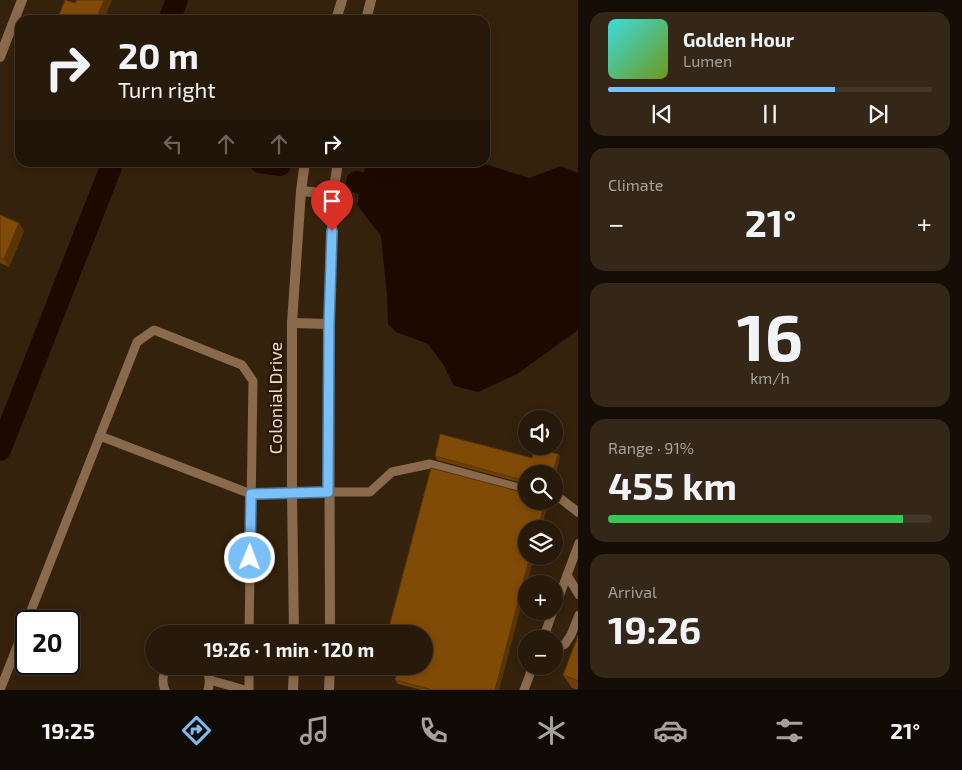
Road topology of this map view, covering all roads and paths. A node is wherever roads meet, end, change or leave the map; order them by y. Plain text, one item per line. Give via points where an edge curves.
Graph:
1 (22, 0) edge
2 (342, 0) edge
3 (371, 0) edge
4 (15, 15) edge
5 (338, 15) edge
6 (367, 15) edge
7 (15, 16) edge
8 (2, 46) edge
9 (0, 57) edge
10 (304, 167) edge
11 (337, 167) edge
12 (301, 191) junction
13 (333, 194) junction
14 (292, 323) junction
15 (329, 324) junction
16 (100, 436) junction
17 (518, 488) edge
18 (328, 492) junction
19 (251, 494) junction
20 (292, 494) junction
21 (563, 501) edge
22 (578, 513) edge
23 (578, 543) edge
24 (567, 575) junction
25 (563, 586) edge
26 (578, 595) edge
27 (32, 610) edge
28 (578, 615) edge
29 (249, 625) edge
30 (294, 625) edge
31 (330, 625) edge
32 (563, 645) edge
33 (15, 653) edge
34 (164, 675) edge
35 (209, 675) edge
36 (249, 675) edge
37 (294, 675) edge
38 (329, 675) edge
39 (530, 675) edge
40 (210, 680) junction
41 (0, 690) edge
42 (165, 690) edge
43 (208, 690) edge
44 (245, 690) edge
45 (249, 690) edge
46 (293, 690) edge
47 (328, 690) edge
48 (524, 690) edge

1 - 4 street
2 - 5 street
3 - 6 street
7 - 8 street
8 - 9 street
10 - 12 street, Colonial Drive
11 - 13 street
12 - 13 street
12 - 14 street, Colonial Drive
13 - 15 street
14 - 15 street
14 - 20 street, Colonial Drive
15 - 18 street
16 - 19 lane
16 - 19 lane via 137,342 154,330 242,364 253,381
16 - 27 lane
17 - 18 lane via 430,464 392,472 370,492
18 - 20 street
18 - 31 street
19 - 20 lane
19 - 29 lane
20 - 30 street, Colonial Drive
21 - 22 lane
23 - 24 lane
24 - 25 lane
24 - 26 lane
28 - 32 lane via 571,635
33 - 41 lane
34 - 42 lane
35 - 40 lane
36 - 45 lane
37 - 46 street
38 - 47 street
39 - 48 lane
40 - 43 lane
40 - 44 lane

